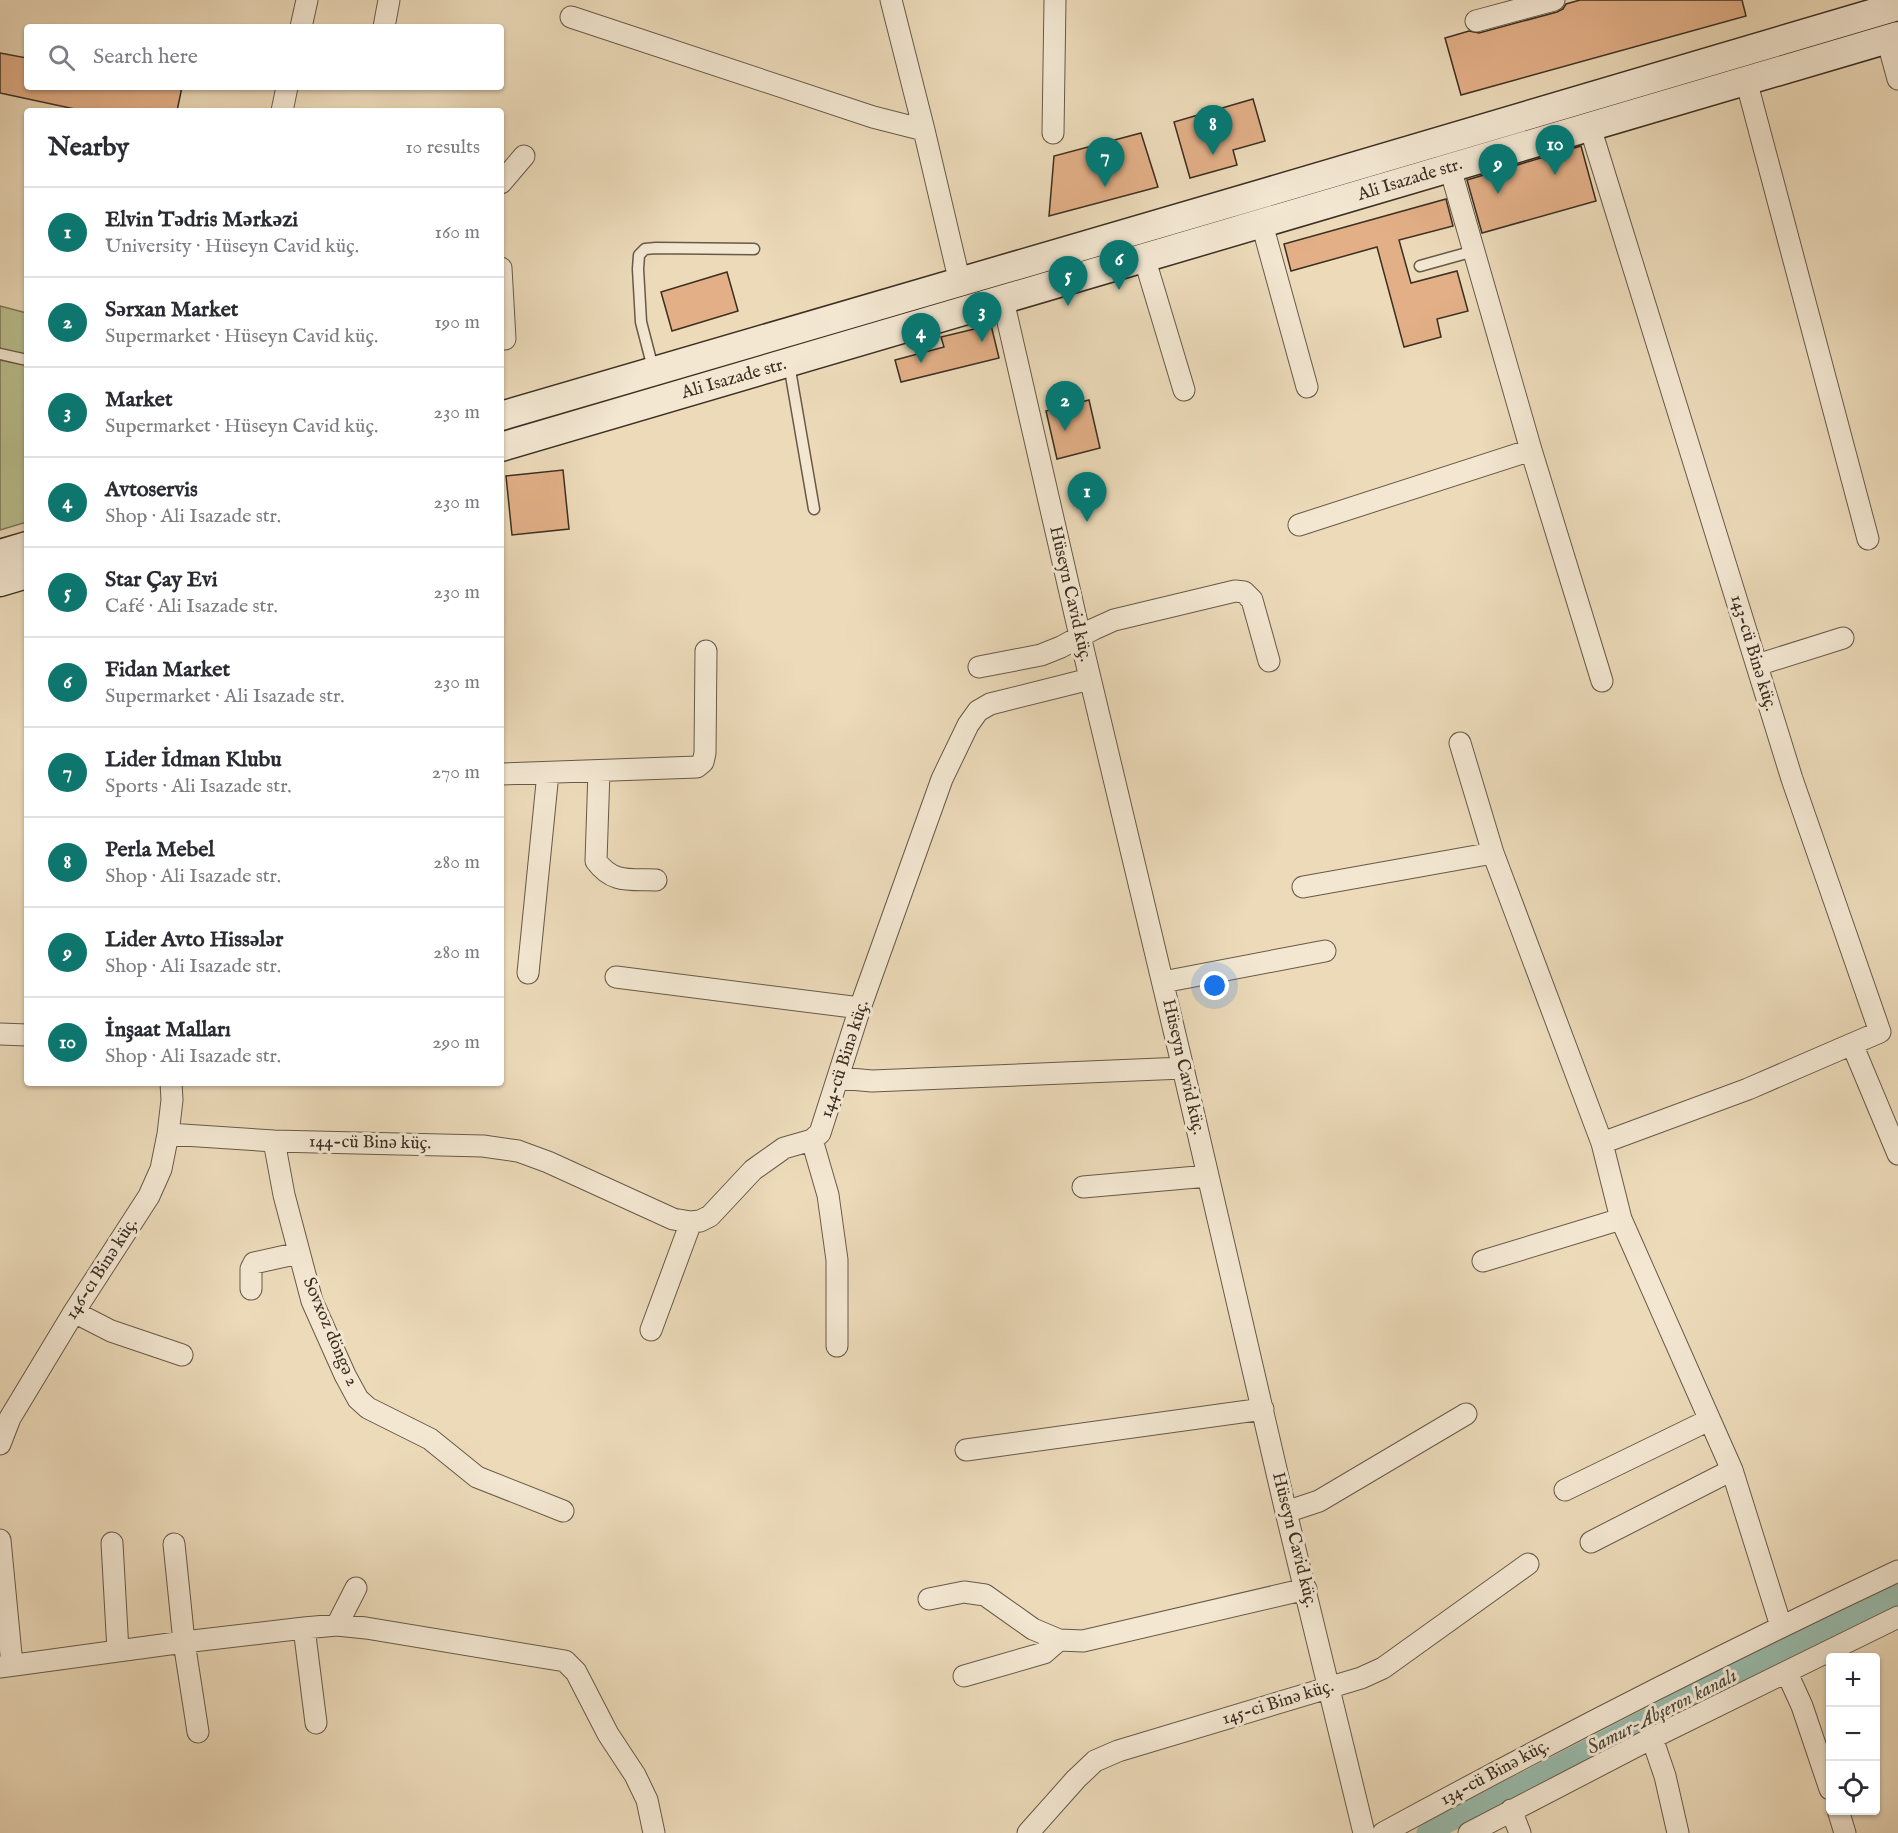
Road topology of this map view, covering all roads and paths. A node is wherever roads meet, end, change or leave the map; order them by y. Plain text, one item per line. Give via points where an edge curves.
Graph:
1 (307, 0) edge
2 (389, 0) edge
3 (891, 0) edge
4 (1055, 0) edge
5 (1554, 0) edge
6 (1888, 9) edge
7 (571, 17) dead end
8 (1476, 21) dead end
9 (302, 24) edge
10 (385, 24) edge
11 (1892, 38) edge
12 (1898, 79) edge
13 (1746, 80) junction
14 (286, 90) edge
15 (283, 108) edge
16 (1590, 127) junction
17 (924, 130) junction
18 (1053, 133) dead end
19 (524, 156) dead end
20 (1450, 168) junction
21 (504, 179) edge
22 (1262, 224) junction
23 (754, 249) dead end
24 (1474, 251) junction
25 (1144, 257) junction
26 (1420, 266) dead end
27 (996, 273) junction
28 (960, 283) junction
29 (1004, 300) junction
30 (966, 311) junction
31 (504, 321) edge
32 (505, 339) dead end
33 (0, 354) edge
34 (24, 359) edge
35 (789, 363) junction
36 (654, 373) junction
37 (1307, 387) dead end
38 (1184, 390) dead end
39 (504, 415) edge
40 (504, 446) edge
41 (1532, 450) junction
42 (814, 510) dead end
43 (1299, 525) dead end
44 (1868, 539) dead end
45 (24, 547) edge
46 (0, 554) edge
47 (24, 575) edge
48 (0, 582) edge
49 (1080, 636) junction
50 (1842, 638) dead end
51 (706, 651) dead end
52 (1269, 661) dead end
53 (1757, 664) junction
54 (979, 667) dead end
55 (1090, 679) junction
56 (1602, 681) dead end
57 (1460, 743) dead end
58 (599, 771) junction
59 (548, 773) junction
60 (504, 774) edge
61 (1493, 853) junction
62 (656, 880) dead end
63 (1303, 887) dead end
64 (1324, 951) dead end
65 (528, 973) dead end
66 (616, 977) dead end
67 (1163, 982) junction
68 (860, 1008) junction
69 (1889, 1028) edge
70 (0, 1034) edge
71 (24, 1035) edge
72 (1852, 1044) junction
73 (1183, 1068) junction
74 (839, 1078) junction
75 (171, 1086) edge
76 (168, 1134) junction
77 (812, 1140) junction
78 (274, 1141) junction
79 (1602, 1143) junction
80 (1898, 1154) edge
81 (1208, 1176) junction
82 (1083, 1187) dead end
83 (1621, 1219) junction
84 (691, 1222) junction
85 (299, 1253) junction
86 (1483, 1261) dead end
87 (250, 1289) dead end
88 (74, 1312) junction
89 (651, 1330) dead end
90 (837, 1346) dead end
91 (182, 1355) dead end
92 (1263, 1409) junction
93 (1466, 1414) dead end
94 (1709, 1420) junction
95 (0, 1444) edge
96 (966, 1450) dead end
97 (1732, 1470) junction
98 (1565, 1490) dead end
99 (563, 1511) dead end
100 (1286, 1512) junction
101 (0, 1540) edge
102 (1591, 1542) dead end
103 (112, 1543) dead end
104 (174, 1544) dead end
105 (1528, 1564) dead end
106 (1898, 1571) edge
107 (356, 1588) dead end
108 (1306, 1589) junction
109 (930, 1599) dead end
110 (1898, 1617) edge
111 (337, 1625) junction
112 (1781, 1626) junction
113 (304, 1628) junction
114 (1059, 1640) junction
115 (184, 1642) junction
116 (118, 1651) junction
117 (6, 1666) edge
118 (1787, 1672) junction
119 (964, 1676) dead end
120 (1329, 1688) junction
121 (316, 1723) dead end
122 (198, 1732) dead end
123 (1652, 1738) junction
124 (1826, 1777) edge
125 (1510, 1810) junction
126 (1840, 1815) edge
127 (654, 1833) edge
128 (1028, 1833) edge
129 (1364, 1833) edge
130 (1383, 1833) edge
131 (1469, 1833) edge
132 (1520, 1833) edge
133 (1678, 1833) edge
134 (1845, 1833) edge

1 - 9 street
2 - 10 street
3 - 17 street
4 - 18 street
5 - 8 street
6 - 11 main road
6 - 27 main road, Ali Isazade str.
7 - 17 street via 873,117
11 - 12 street
11 - 13 main road, Ali Isazade str.
13 - 16 main road, Ali Isazade str.
13 - 44 street
14 - 15 street
16 - 20 main road, Ali Isazade str.
16 - 53 street, 143-cü Binə küç.
17 - 28 street
19 - 21 street
20 - 22 main road, Ali Isazade str.
20 - 24 street
22 - 25 main road, Ali Isazade str.
22 - 37 street
23 - 36 lane via 656,248 645,249 639,255 641,322
24 - 26 lane
24 - 41 street
25 - 29 main road, Ali Isazade str.
25 - 38 street
27 - 28 main road, Ali Isazade str.
27 - 29 main road
28 - 30 main road
28 - 36 main road, Ali Isazade str.
29 - 30 main road, Ali Isazade str.
29 - 49 street, Hüseyn Cavid küç.
30 - 35 main road, Ali Isazade str.
31 - 32 street
33 - 34 lane
35 - 40 main road, Ali Isazade str.
35 - 42 lane
36 - 39 main road, Ali Isazade str.
41 - 43 street
41 - 56 street
45 - 46 main road
47 - 48 main road
49 - 52 street via 1114,620 1244,592 1252,600
49 - 54 street via 1041,655
49 - 55 street, Hüseyn Cavid küç.
50 - 53 street
51 - 58 street via 703,762 697,767
53 - 69 street, 143-cü Binə küç. via 1792,778
55 - 67 street, Hüseyn Cavid küç.
55 - 68 street, 144-cü Binə küç. via 990,704 978,711 968,725 942,779
57 - 61 street
58 - 59 street
58 - 62 street via 596,861 613,878
59 - 60 street
59 - 65 street
61 - 63 street
61 - 79 street
64 - 67 street
66 - 68 street
67 - 73 street, Hüseyn Cavid küç.
68 - 74 street, 144-cü Binə küç.
69 - 72 street, 143-cü Binə küç.
70 - 71 street
72 - 79 street, 143-cü Binə küç. via 1748,1089
72 - 80 street
73 - 74 street via 872,1081
73 - 81 street, Hüseyn Cavid küç.
74 - 77 street, 144-cü Binə küç. via 826,1121
75 - 76 street, 146-cı Binə küç.
76 - 78 street, 144-cü Binə küç.
76 - 88 street, 146-cı Binə küç. via 161,1169 148,1196
77 - 84 street, 144-cü Binə küç. via 784,1148 753,1170 710,1216
77 - 90 street via 828,1195 837,1260
78 - 84 street, 144-cü Binə küç. via 483,1146 518,1151 673,1219
78 - 85 street, Sovxoz döngə 2
79 - 83 street
81 - 82 street
81 - 92 street, Hüseyn Cavid küç.
83 - 86 street
83 - 94 street
84 - 89 street
85 - 87 street via 254,1263
85 - 99 street, Sovxoz döngə 2 via 312,1301 345,1375 368,1408 430,1439 477,1477
88 - 91 street via 111,1331
88 - 95 street, 146-cı Binə küç. via 10,1418
92 - 96 street
92 - 100 street, Hüseyn Cavid küç.
93 - 100 street via 1319,1501
94 - 97 street
94 - 98 street
97 - 102 street
97 - 112 street
100 - 108 street, Hüseyn Cavid küç.
101 - 117 street
103 - 116 street
104 - 115 street
105 - 120 street, 145-ci Binə küç. via 1383,1668
106 - 112 street, 134-cü Binə küç.
107 - 111 street
108 - 114 street via 1083,1641
108 - 120 street, Hüseyn Cavid küç.
109 - 114 street via 964,1592 985,1595 1033,1629
110 - 118 street
111 - 113 street
111 - 127 street via 565,1661 576,1672 608,1734 635,1775
112 - 130 street, 134-cü Binə küç.
113 - 115 street
113 - 121 street
114 - 119 street via 1044,1653
115 - 116 street
115 - 122 street
116 - 117 street
118 - 123 street
118 - 124 street
120 - 128 street, 145-ci Binə küç. via 1095,1761
120 - 129 street, Hüseyn Cavid küç.
123 - 125 street
123 - 133 street
125 - 131 street
125 - 132 street
126 - 134 street

